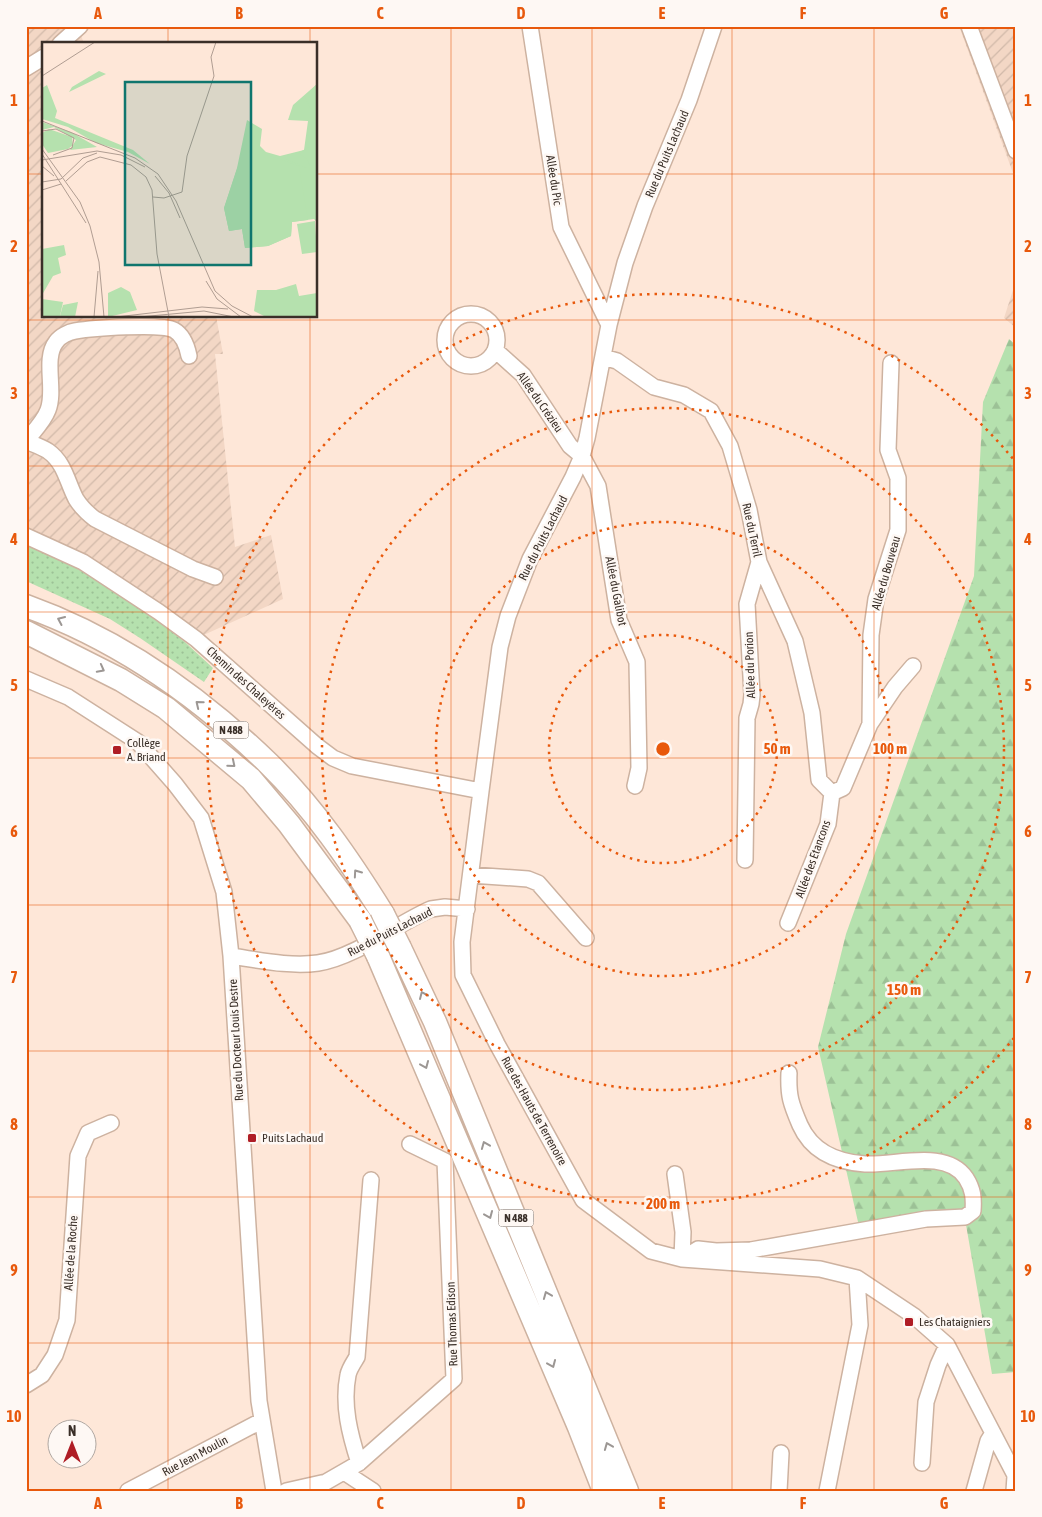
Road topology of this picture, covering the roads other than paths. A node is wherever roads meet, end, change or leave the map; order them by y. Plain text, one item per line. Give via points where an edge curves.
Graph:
1 (80, 26) edge
2 (530, 26) edge
3 (714, 26) edge
4 (969, 26) edge
5 (62, 42) edge
6 (42, 58) edge
7 (26, 68) edge
8 (1016, 151) edge
9 (609, 325) junction
10 (495, 350) dead end
11 (189, 356) dead end
12 (603, 357) junction
13 (891, 363) dead end
14 (26, 441) edge
15 (582, 456) junction
16 (26, 536) edge
17 (759, 562) junction
18 (215, 577) dead end
19 (26, 606) edge
20 (26, 632) edge
21 (913, 666) dead end
22 (26, 679) edge
23 (870, 724) junction
24 (635, 786) dead end
25 (481, 791) junction
26 (832, 793) junction
27 (745, 860) dead end
28 (471, 875) junction
29 (467, 909) junction
30 (788, 923) dead end
31 (586, 938) dead end
32 (231, 956) junction
33 (789, 1073) dead end
34 (111, 1124) dead end
35 (410, 1144) dead end
36 (675, 1174) dead end
37 (371, 1180) dead end
38 (682, 1259) junction
39 (858, 1278) junction
40 (947, 1345) junction
41 (26, 1385) edge
42 (261, 1421) junction
43 (993, 1433) junction
44 (781, 1453) dead end
45 (359, 1463) junction
46 (922, 1463) dead end
47 (344, 1472) junction
48 (1015, 1476) edge
49 (128, 1491) edge
50 (274, 1491) edge
51 (286, 1491) edge
52 (373, 1491) edge
53 (604, 1491) edge
54 (627, 1491) edge
55 (779, 1491) edge
56 (827, 1491) edge
57 (974, 1491) edge
58 (1014, 1491) edge

1 - 5 street
2 - 9 street, Allée du Pic via 561,227
3 - 9 street, Rue du Puits Lachaud via 689,100 645,206 618,285
4 - 8 street
6 - 7 street
9 - 12 street, Rue du Puits Lachaud
10 - 15 street, Allée du Crézieu via 523,374 570,446
11 - 14 street via 182,337 171,329 111,328 65,334 56,341 51,352 49,409
12 - 15 street, Rue du Puits Lachaud
12 - 17 street, Rue du Terril via 617,361 654,387 684,395 711,411 730,446 749,510
13 - 23 street, Allée du Bouveau via 888,450 898,478 898,530 876,599 871,635
14 - 18 street via 48,451 59,462 75,497 95,519
15 - 24 street, Allée du Galibot via 598,486 619,620 637,662 639,768
15 - 25 street, Rue du Puits Lachaud via 530,559 508,616 500,647
16 - 25 street, Chemin des Chaleyères via 83,562 196,639 292,726 334,758 361,768
17 - 26 street, Rue du Terril via 795,641 812,713 819,780
17 - 27 street, Allée du Porion via 747,604 752,695 747,718
54 -> 19 highway, N 488, bridge via 435,1022 383,914 336,843 269,764 181,690 136,658 84,630
20 -> 53 highway, N 488, bridge via 120,680 166,708 250,779 289,824 360,920
21 - 23 street, Allée du Bouveau
22 - 32 street, Rue du Docteur Louis Destre via 68,698 138,742 201,818 224,892
23 - 26 street, Allée du Bouveau via 843,788
25 - 28 street, Rue du Puits Lachaud
26 - 30 street, Allée des Etancons via 828,824
28 - 29 street, Rue du Puits Lachaud
28 - 31 street via 528,879 538,883
29 - 32 street, Rue du Puits Lachaud via 432,909 338,958 317,963
29 - 38 street, Rue des Hauts de Terrenoire via 462,942 463,975 583,1200 651,1251
32 - 42 street, Rue du Docteur Louis Destre
33 - 38 street via 790,1101 806,1138 815,1147 829,1156 865,1164 925,1160 946,1163 961,1170 971,1185 973,1211 965,1217 926,1219 751,1250 698,1249
34 - 41 street, Allée de la Roche via 88,1133 78,1156 67,1320 55,1356 42,1375
35 - 45 street, Rue Thomas Edison via 445,1161 454,1380
36 - 38 street via 683,1232
37 - 45 street via 357,1357 348,1373 346,1404
38 - 39 street, Rue des Hauts de Terrenoire via 820,1269
39 - 40 street, Rue des Hauts de Terrenoire via 914,1316
39 - 56 street via 860,1325
40 - 43 street, Rue des Hauts de Terrenoire
40 - 46 street via 926,1402
42 - 49 street, Rue Jean Moulin
42 - 50 street, Rue du Docteur Louis Destre
43 - 48 street, Rue des Hauts de Terrenoire
43 - 57 street
44 - 55 street
45 - 47 street, Rue Thomas Edison
47 - 51 street, Rue Thomas Edison via 326,1482
47 - 52 street
48 - 58 street

